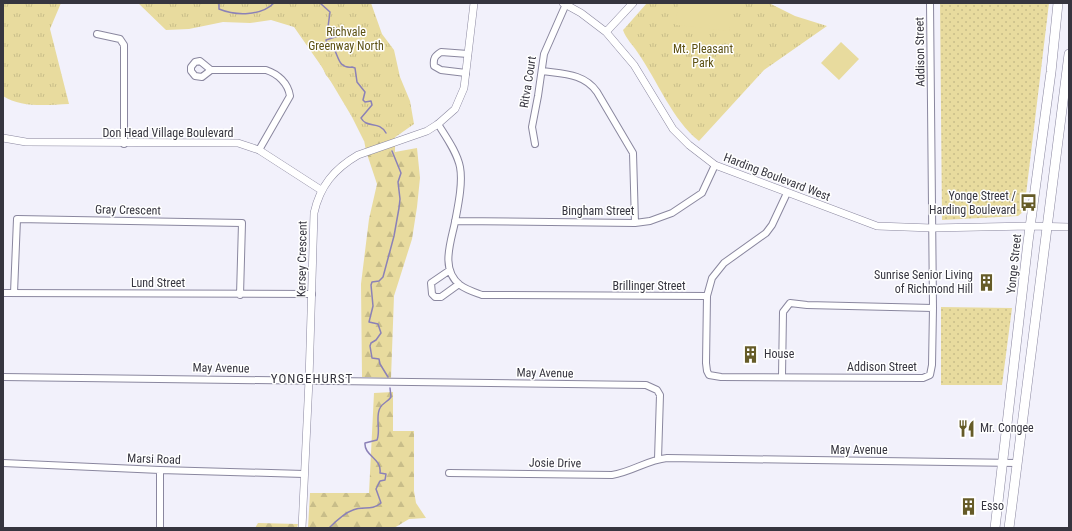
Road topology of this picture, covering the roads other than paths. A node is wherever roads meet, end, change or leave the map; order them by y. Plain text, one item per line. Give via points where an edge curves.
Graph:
1 (474, 3) edge
2 (565, 3) edge
3 (633, 3) edge
4 (930, 3) edge
5 (1058, 3) edge
6 (606, 32) junction
7 (97, 34) dead end
8 (468, 54) junction
9 (1069, 54) edge
10 (211, 70) dead end
11 (542, 71) junction
12 (466, 73) junction
13 (438, 124) junction
14 (3, 138) edge
15 (124, 144) junction
16 (535, 144) dead end
17 (259, 150) junction
18 (715, 165) junction
19 (321, 190) junction
20 (787, 193) junction
21 (455, 221) junction
22 (635, 223) junction
23 (1030, 226) junction
24 (1046, 227) junction
25 (1069, 227) edge
26 (932, 228) junction
27 (450, 270) junction
28 (459, 284) junction
29 (3, 293) edge
30 (14, 293) junction
31 (312, 294) junction
32 (240, 295) junction
33 (707, 296) junction
34 (933, 308) junction
35 (782, 376) junction
36 (3, 377) edge
37 (309, 380) junction
38 (658, 459) junction
39 (3, 463) edge
40 (1001, 463) junction
41 (1017, 464) junction
42 (160, 470) junction
43 (449, 473) dead end
44 (304, 474) junction
45 (160, 528) edge
46 (302, 528) edge
47 (995, 528) edge
48 (1009, 528) edge

1 - 8 street, Kersey Crescent
2 - 6 street, Harding Boulevard West
2 - 11 street, Ritva Court via 544,54
3 - 6 street
4 - 26 street, Addison Street
5 - 23 main road, Yonge Street
6 - 18 street, Harding Boulevard West via 634,66 673,128 689,145
7 - 15 street via 120,39 124,45
8 - 12 street, Kersey Crescent
8 - 12 street via 441,52 433,60 434,66 441,70
9 - 24 main road via 1056,168
10 - 17 street via 266,70 274,73 289,89 290,96
11 - 16 street, Ritva Court via 532,127
11 - 22 street via 585,79 597,92 633,153
12 - 13 street, Kersey Crescent via 464,88 455,109
13 - 19 street, Kersey Crescent via 351,159 333,173
13 - 21 street via 458,158 460,167
14 - 15 street, Don Head Village Boulevard via 26,142
15 - 17 street, Don Head Village Boulevard via 238,143
17 - 19 street, Don Head Village Boulevard
18 - 20 street, Harding Boulevard West
18 - 22 street, Bingham Street via 702,193 672,213
19 - 31 street, Kersey Crescent via 314,213
20 - 26 street, Harding Boulevard West via 877,226
20 - 33 street via 769,229 758,240 724,263 712,278
21 - 22 street, Bingham Street
21 - 27 street via 448,258
23 - 24 street, Harding Boulevard West
23 - 26 street, Harding Boulevard West
23 - 40 main road, Yonge Street
24 - 25 street, Harding Boulevard West
24 - 41 main road
26 - 34 street, Addison Street
27 - 28 street
27 - 28 street via 431,283 432,294 441,297
28 - 33 street, Brillinger Street via 476,293 493,296
29 - 30 street, Lund Street
30 - 32 street, Lund Street
30 - 32 street, Gray Crescent via 17,219 242,223
31 - 32 street, Lund Street
31 - 37 street, Kersey Crescent
33 - 35 street, Addison Street via 707,373 721,377
34 - 35 street, Addison Street via 932,372 927,377
34 - 35 street via 790,303 783,312
36 - 37 street, May Avenue
37 - 38 street, May Avenue via 646,385 657,390 660,395
37 - 44 street, Kersey Crescent
38 - 40 street, May Avenue
38 - 43 street, Josie Drive via 621,474 612,475
39 - 42 street, Marsi Road
40 - 41 street, May Avenue
40 - 47 main road, Yonge Street
41 - 48 main road
42 - 44 street, Marsi Road
42 - 45 street
44 - 46 street, Kersey Crescent

